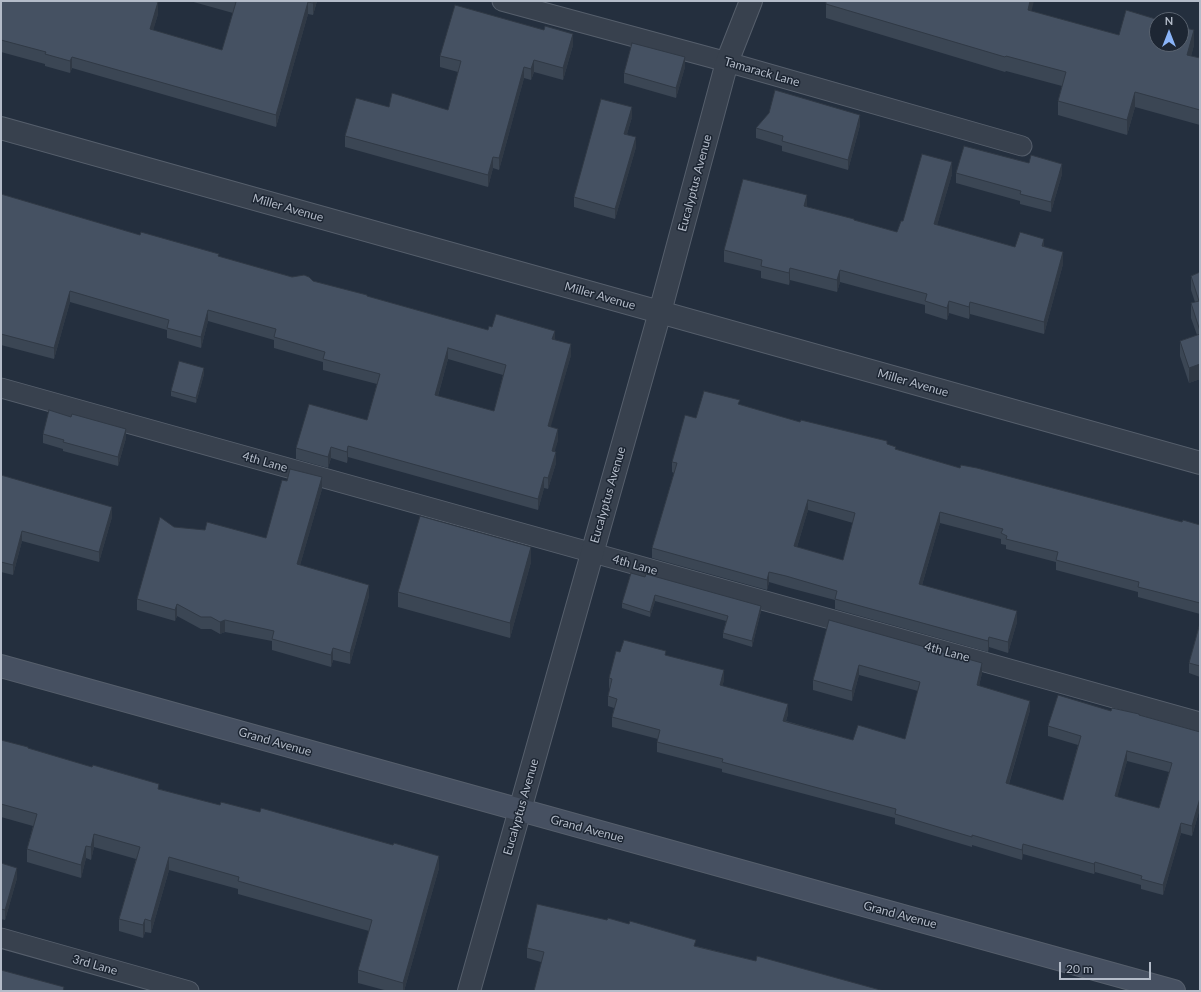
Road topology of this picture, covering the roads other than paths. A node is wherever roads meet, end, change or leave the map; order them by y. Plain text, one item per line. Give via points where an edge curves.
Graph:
1 (502, 1) edge
2 (751, 1) edge
3 (727, 62) junction
4 (1, 128) edge
5 (1022, 146) dead end
6 (660, 312) junction
7 (1, 388) edge
8 (1200, 463) edge
9 (591, 553) junction
10 (1, 666) edge
11 (1200, 722) edge
12 (520, 810) junction
13 (1, 938) edge
14 (189, 991) edge
15 (469, 991) edge
16 (1174, 991) edge

1 - 3 lane, Tamarack Lane
2 - 3 street, Eucalyptus Avenue
3 - 5 lane, Tamarack Lane
3 - 6 street, Eucalyptus Avenue
4 - 6 street, Miller Avenue
6 - 8 street, Miller Avenue
6 - 9 street, Eucalyptus Avenue
7 - 9 lane, 4th Lane
9 - 11 lane, 4th Lane
9 - 12 street, Eucalyptus Avenue
10 - 12 main road, Grand Avenue
12 - 15 street, Eucalyptus Avenue
12 - 16 main road, Grand Avenue
13 - 14 lane, 3rd Lane

